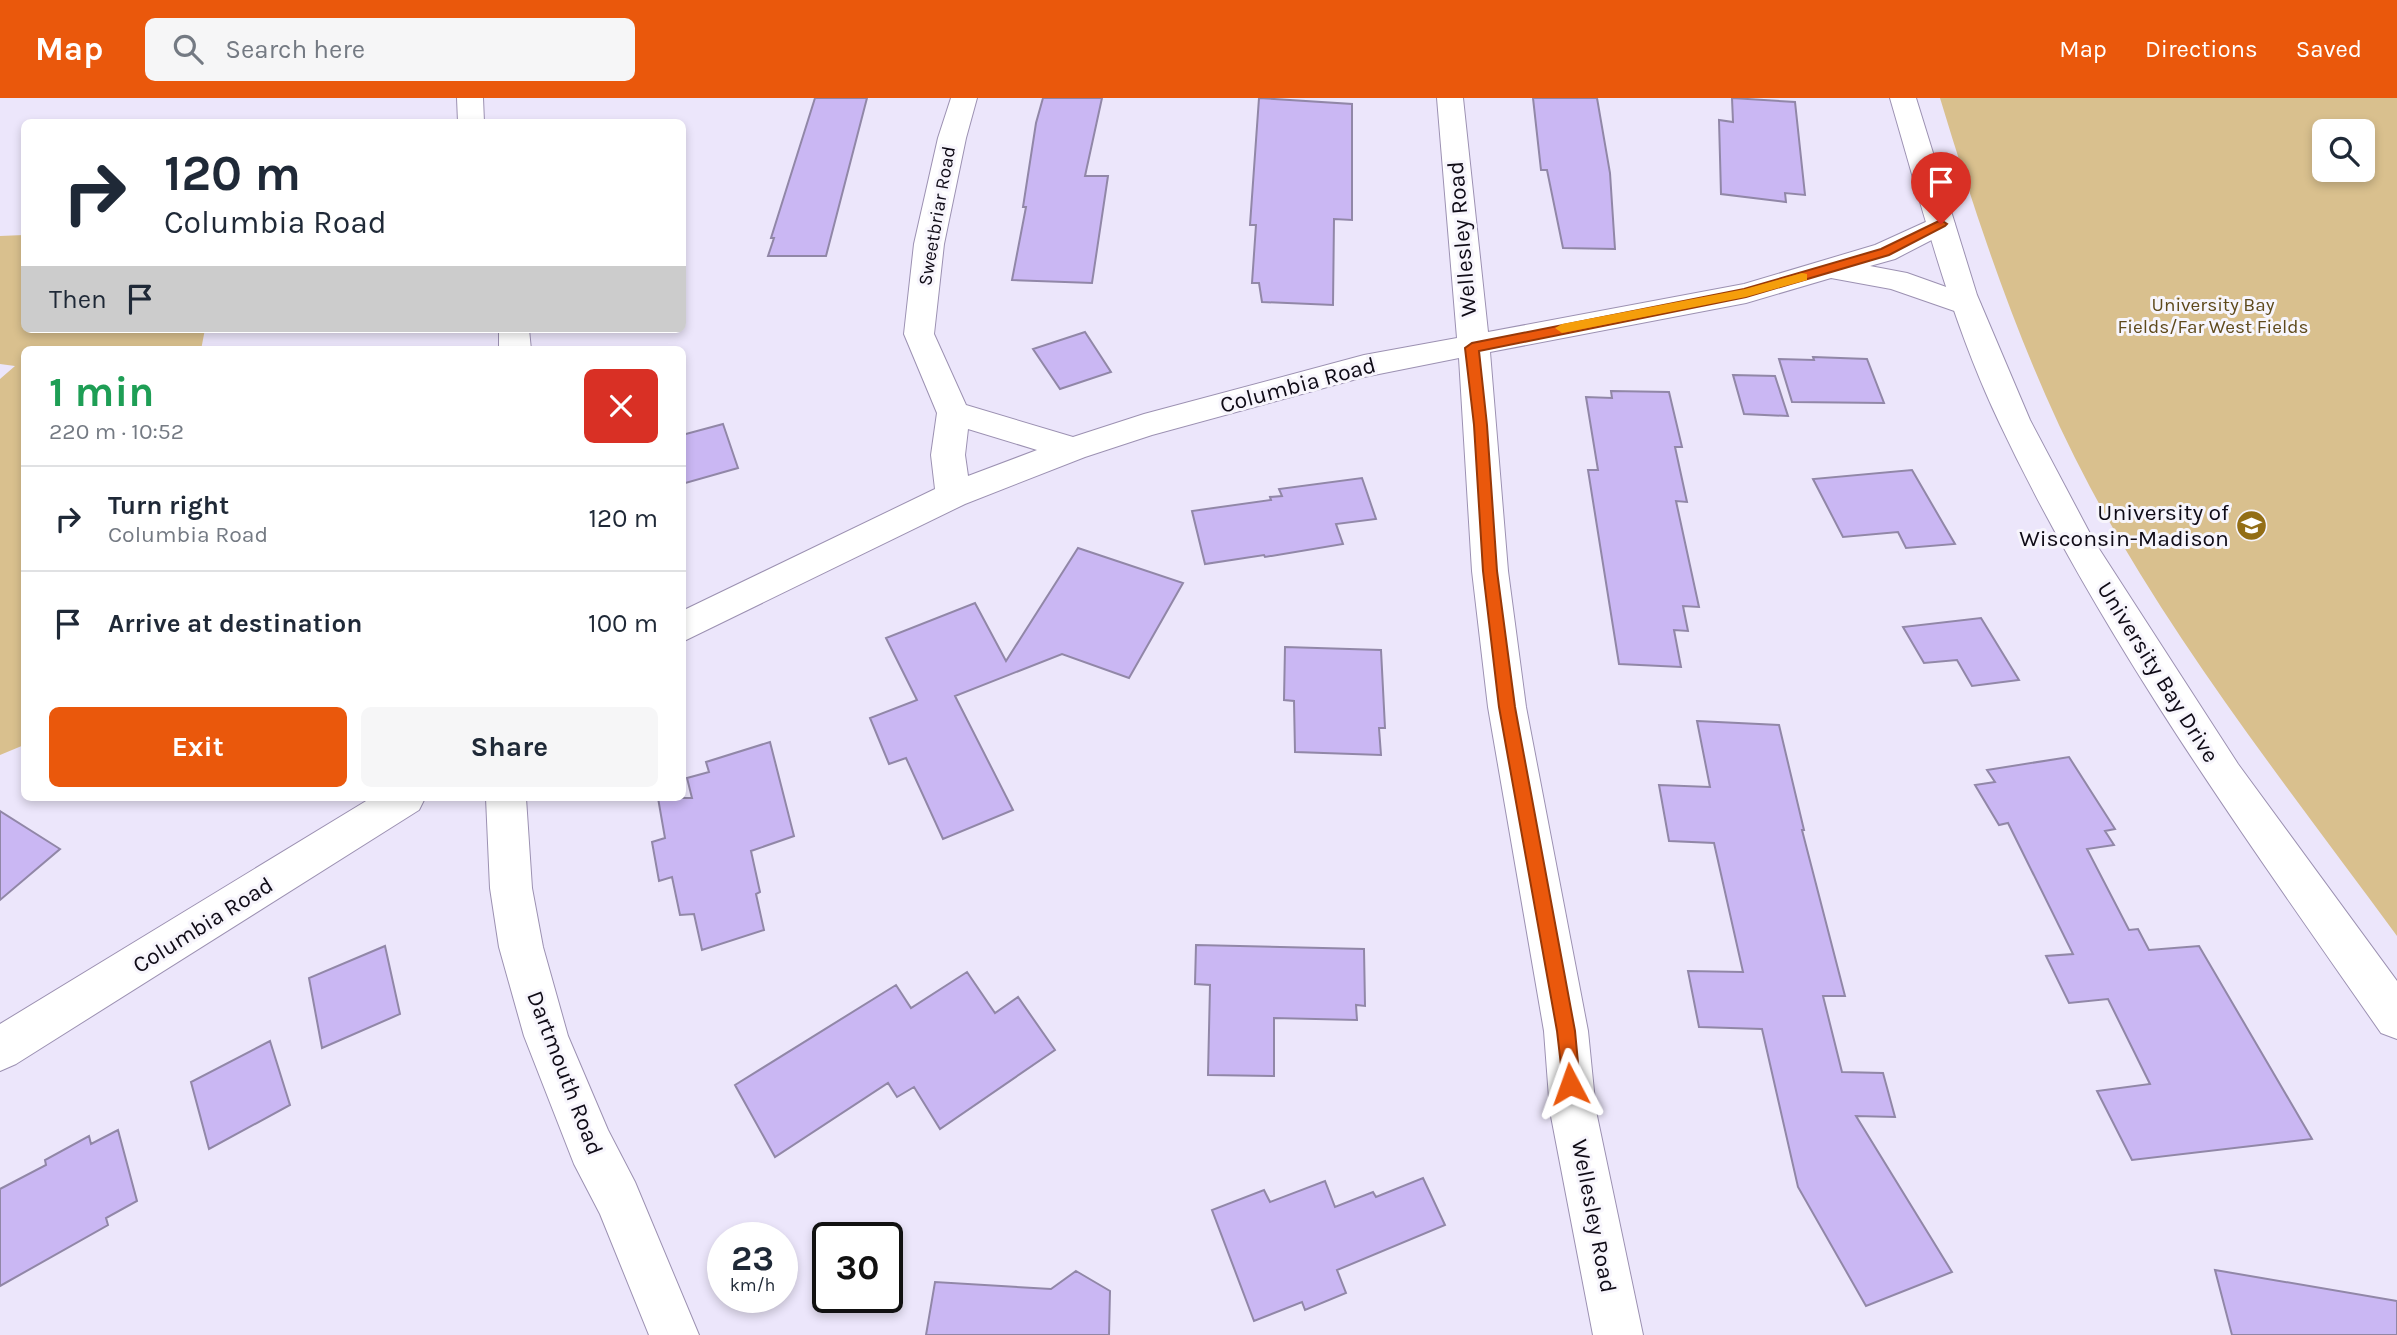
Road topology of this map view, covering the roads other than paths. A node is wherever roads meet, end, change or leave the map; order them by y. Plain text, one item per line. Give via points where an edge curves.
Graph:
1 (470, 98) edge
2 (964, 98) edge
3 (1450, 98) edge
4 (1903, 98) edge
5 (471, 119) edge
6 (1941, 224) junction
7 (1829, 269) junction
8 (1966, 305) junction
9 (1472, 348) junction
10 (953, 413) junction
11 (1073, 449) junction
12 (953, 495) junction
13 (686, 626) edge
14 (400, 801) edge
15 (506, 801) edge
16 (2397, 1018) edge
17 (0, 1049) edge
18 (674, 1335) edge
19 (1618, 1335) edge

1 - 5 street
2 - 10 street, Sweetbriar Road via 929,244 919,334
3 - 9 street, Wellesley Road
4 - 6 street, University Bay Drive
6 - 7 street, Columbia Road via 1885,252
6 - 8 street, University Bay Drive
7 - 8 street via 1880,276
7 - 9 street, Columbia Road via 1746,293
8 - 16 street, University Bay Drive via 2014,420 2080,549 2224,776
9 - 11 street, Columbia Road via 1364,366
9 - 19 street, Wellesley Road via 1490,571 1507,707 1566,1031 1573,1111
10 - 11 street
10 - 12 street via 948,455
11 - 12 street, Columbia Road
12 - 13 street, Columbia Road
14 - 17 street, Columbia Road
15 - 18 street, Dartmouth Road via 511,888 521,947 546,1036

